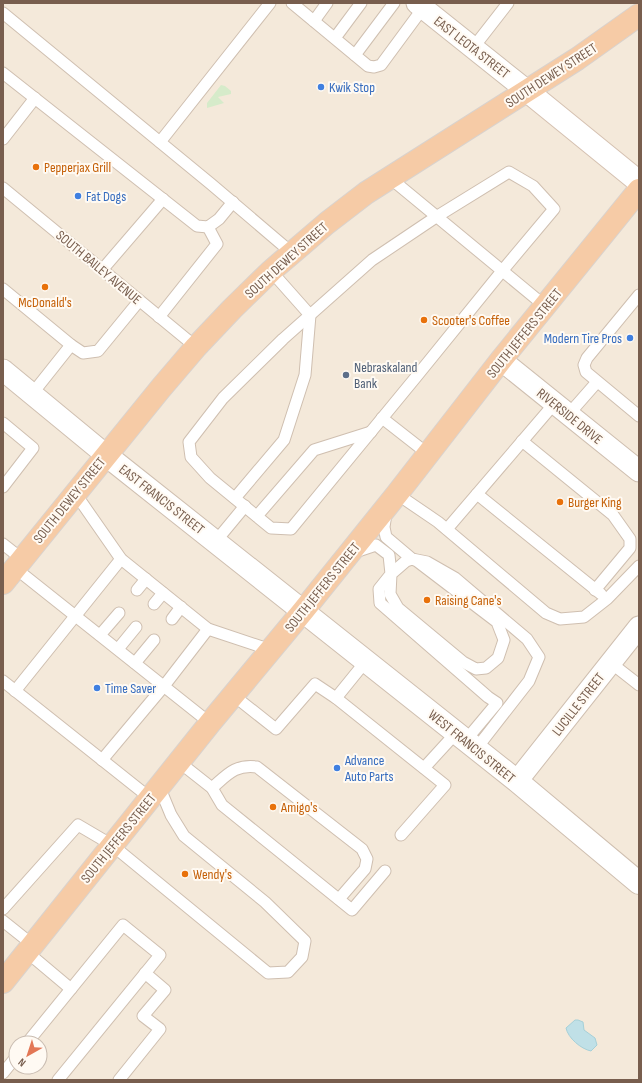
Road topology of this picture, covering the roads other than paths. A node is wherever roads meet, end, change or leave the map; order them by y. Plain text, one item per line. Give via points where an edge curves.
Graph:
1 (270, 3) edge
2 (292, 3) edge
3 (327, 3) edge
4 (361, 3) edge
5 (394, 3) edge
6 (508, 3) edge
7 (420, 6) edge
8 (3, 14) edge
9 (639, 15) edge
10 (314, 21) junction
11 (335, 38) junction
12 (473, 48) junction
13 (355, 55) junction
14 (3, 73) edge
15 (526, 90) junction
16 (35, 98) junction
17 (3, 139) edge
18 (160, 142) junction
19 (390, 178) junction
20 (639, 182) edge
21 (3, 188) edge
22 (639, 190) edge
23 (163, 199) junction
24 (233, 202) junction
25 (436, 217) junction
26 (208, 227) junction
27 (292, 253) junction
28 (102, 270) junction
29 (271, 271) junction
30 (502, 271) junction
31 (3, 290) edge
32 (639, 295) edge
33 (139, 301) junction
34 (545, 306) junction
35 (310, 316) junction
36 (159, 317) junction
37 (70, 345) junction
38 (196, 347) junction
39 (501, 360) junction
40 (3, 370) edge
41 (597, 382) junction
42 (32, 394) junction
43 (561, 409) junction
44 (639, 416) edge
45 (382, 418) junction
46 (3, 423) edge
47 (371, 432) junction
48 (522, 441) junction
49 (428, 454) junction
50 (106, 455) junction
51 (639, 471) edge
52 (3, 487) edge
53 (75, 493) junction
54 (477, 494) junction
55 (234, 498) junction
56 (392, 501) junction
57 (245, 506) junction
58 (257, 516) junction
59 (446, 529) junction
60 (216, 541) junction
61 (3, 544) edge
62 (349, 554) junction
63 (121, 559) junction
64 (412, 560) junction
65 (639, 566) edge
66 (13, 570) edge
67 (391, 574) junction
68 (146, 579) junction
69 (137, 590) dead end
70 (595, 590) junction
71 (163, 593) junction
72 (607, 599) junction
73 (154, 604) dead end
74 (181, 607) junction
75 (303, 612) junction
76 (118, 613) dead end
77 (76, 616) junction
78 (172, 619) dead end
79 (136, 626) dead end
80 (639, 627) edge
81 (208, 629) junction
82 (100, 636) junction
83 (154, 640) dead end
84 (118, 650) junction
85 (271, 650) junction
86 (366, 661) junction
87 (135, 663) junction
88 (611, 663) junction
89 (3, 681) edge
90 (639, 685) edge
91 (164, 686) junction
92 (15, 691) junction
93 (233, 695) junction
94 (336, 698) junction
95 (498, 703) junction
96 (512, 703) junction
97 (210, 723) junction
98 (466, 740) junction
99 (102, 760) junction
100 (179, 762) junction
101 (424, 768) junction
102 (517, 781) junction
103 (212, 788) junction
104 (155, 792) junction
105 (401, 835) dead end
106 (112, 845) junction
107 (385, 871) dead end
108 (639, 883) edge
109 (339, 899) junction
110 (3, 909) edge
111 (3, 921) edge
112 (30, 948) junction
113 (145, 973) junction
114 (3, 982) edge
115 (72, 989) junction
116 (35, 1035) edge
117 (58, 1080) edge
118 (120, 1080) edge

1 - 18 lane
2 - 10 lane
3 - 10 lane
4 - 11 lane
5 - 13 lane
6 - 12 lane
7 - 12 street, EAST LEOTA STREET
7 - 13 lane via 381,65 368,66
8 - 18 lane
9 - 15 highway, SOUTH DEWEY STREET via 577,59
10 - 11 lane
11 - 13 lane
12 - 15 street, EAST LEOTA STREET
14 - 16 lane
15 - 19 highway, SOUTH DEWEY STREET
15 - 20 street, EAST LEOTA STREET
16 - 17 lane
16 - 23 lane
18 - 24 lane
19 - 25 lane
19 - 27 highway, SOUTH DEWEY STREET via 366,193
21 - 28 lane, SOUTH BAILEY AVENUE
22 - 34 highway, SOUTH JEFFERS STREET
23 - 26 lane via 197,226
23 - 28 lane
24 - 26 lane
24 - 27 lane
25 - 30 lane
25 - 30 lane via 509,172 533,186 554,209
25 - 35 lane via 372,260
26 - 36 lane via 218,244
27 - 29 highway, SOUTH DEWEY STREET
28 - 33 lane, SOUTH BAILEY AVENUE
29 - 35 lane
29 - 38 highway, SOUTH DEWEY STREET
30 - 34 lane
30 - 45 lane
31 - 37 lane
32 - 41 lane via 587,358 584,365 586,372
33 - 36 lane, SOUTH BAILEY AVENUE
33 - 37 lane via 98,351 83,353
34 - 39 highway, SOUTH JEFFERS STREET
35 - 55 lane via 305,375 284,440
35 - 55 lane via 223,398 188,442 191,457 210,478
36 - 38 lane, SOUTH BAILEY AVENUE
37 - 42 lane
38 - 50 highway, SOUTH DEWEY STREET
39 - 43 street, RIVERSIDE DRIVE
39 - 49 highway, SOUTH JEFFERS STREET
40 - 42 street, EAST FRANCIS STREET
41 - 43 lane
41 - 44 lane
42 - 50 street, EAST FRANCIS STREET
43 - 48 lane
43 - 51 street, RIVERSIDE DRIVE
45 - 47 lane
45 - 49 lane
46 - 52 lane via 33,448
47 - 58 lane via 314,450
47 - 58 lane via 291,529 271,528
48 - 54 lane
48 - 70 lane via 613,515 630,539 630,548
49 - 56 highway, SOUTH JEFFERS STREET
50 - 53 highway, SOUTH DEWEY STREET
50 - 60 street, EAST FRANCIS STREET
53 - 63 lane
53 - 66 highway, SOUTH DEWEY STREET
54 - 59 lane
54 - 70 lane
55 - 57 lane
56 - 59 lane
56 - 62 highway, SOUTH JEFFERS STREET
56 - 64 lane via 384,527 386,537
57 - 58 lane
57 - 60 lane
59 - 72 lane via 546,613 560,619 584,617
60 - 75 street, EAST FRANCIS STREET
61 - 66 lane
62 - 67 lane via 376,545 389,555
62 - 75 highway, SOUTH JEFFERS STREET
63 - 68 lane
63 - 77 lane
64 - 67 lane via 406,561
64 - 67 lane via 418,561 497,622 504,640 498,658 486,668 476,669 463,662 398,608 390,594
64 - 96 lane via 427,562 455,578 527,639 539,657 529,681
65 - 72 lane
66 - 77 lane
67 - 95 lane via 379,589 380,603
68 - 69 lane
68 - 71 lane
70 - 72 lane
71 - 73 lane
71 - 74 lane
74 - 78 lane
74 - 81 lane
75 - 85 highway, SOUTH JEFFERS STREET
75 - 86 street, WEST FRANCIS STREET
76 - 82 lane
77 - 82 lane
77 - 92 lane
79 - 84 lane
80 - 88 street, LUCILLE STREET
81 - 85 lane
81 - 91 lane
82 - 84 lane
83 - 87 lane
84 - 87 lane
85 - 93 highway, SOUTH JEFFERS STREET
86 - 94 lane
86 - 98 street, WEST FRANCIS STREET
87 - 91 lane
88 - 90 lane
88 - 102 street, LUCILLE STREET
89 - 92 lane
91 - 97 lane
91 - 99 lane
92 - 99 lane
93 - 94 lane via 276,730 315,684
93 - 97 highway, SOUTH JEFFERS STREET
94 - 101 lane
95 - 96 lane
95 - 98 lane
96 - 98 lane
97 - 100 highway, SOUTH JEFFERS STREET
98 - 101 lane
98 - 102 street, WEST FRANCIS STREET
99 - 104 lane
100 - 103 lane
100 - 104 highway, SOUTH JEFFERS STREET
101 - 105 lane via 445,785
102 - 108 street, WEST FRANCIS STREET
103 - 109 lane via 222,805
103 - 109 lane via 233,771 246,766 257,767 362,849 367,860 365,869
104 - 106 highway, SOUTH JEFFERS STREET
104 - 106 lane via 184,836 265,902 305,941 302,957 288,972 268,973
106 - 110 lane via 78,825
106 - 112 highway, SOUTH JEFFERS STREET
107 - 109 lane via 352,910
111 - 112 lane
112 - 114 highway, SOUTH JEFFERS STREET
112 - 115 lane
113 - 115 lane via 160,954 123,925
113 - 117 lane
113 - 118 lane via 165,990 143,1016 160,1029
115 - 116 lane

